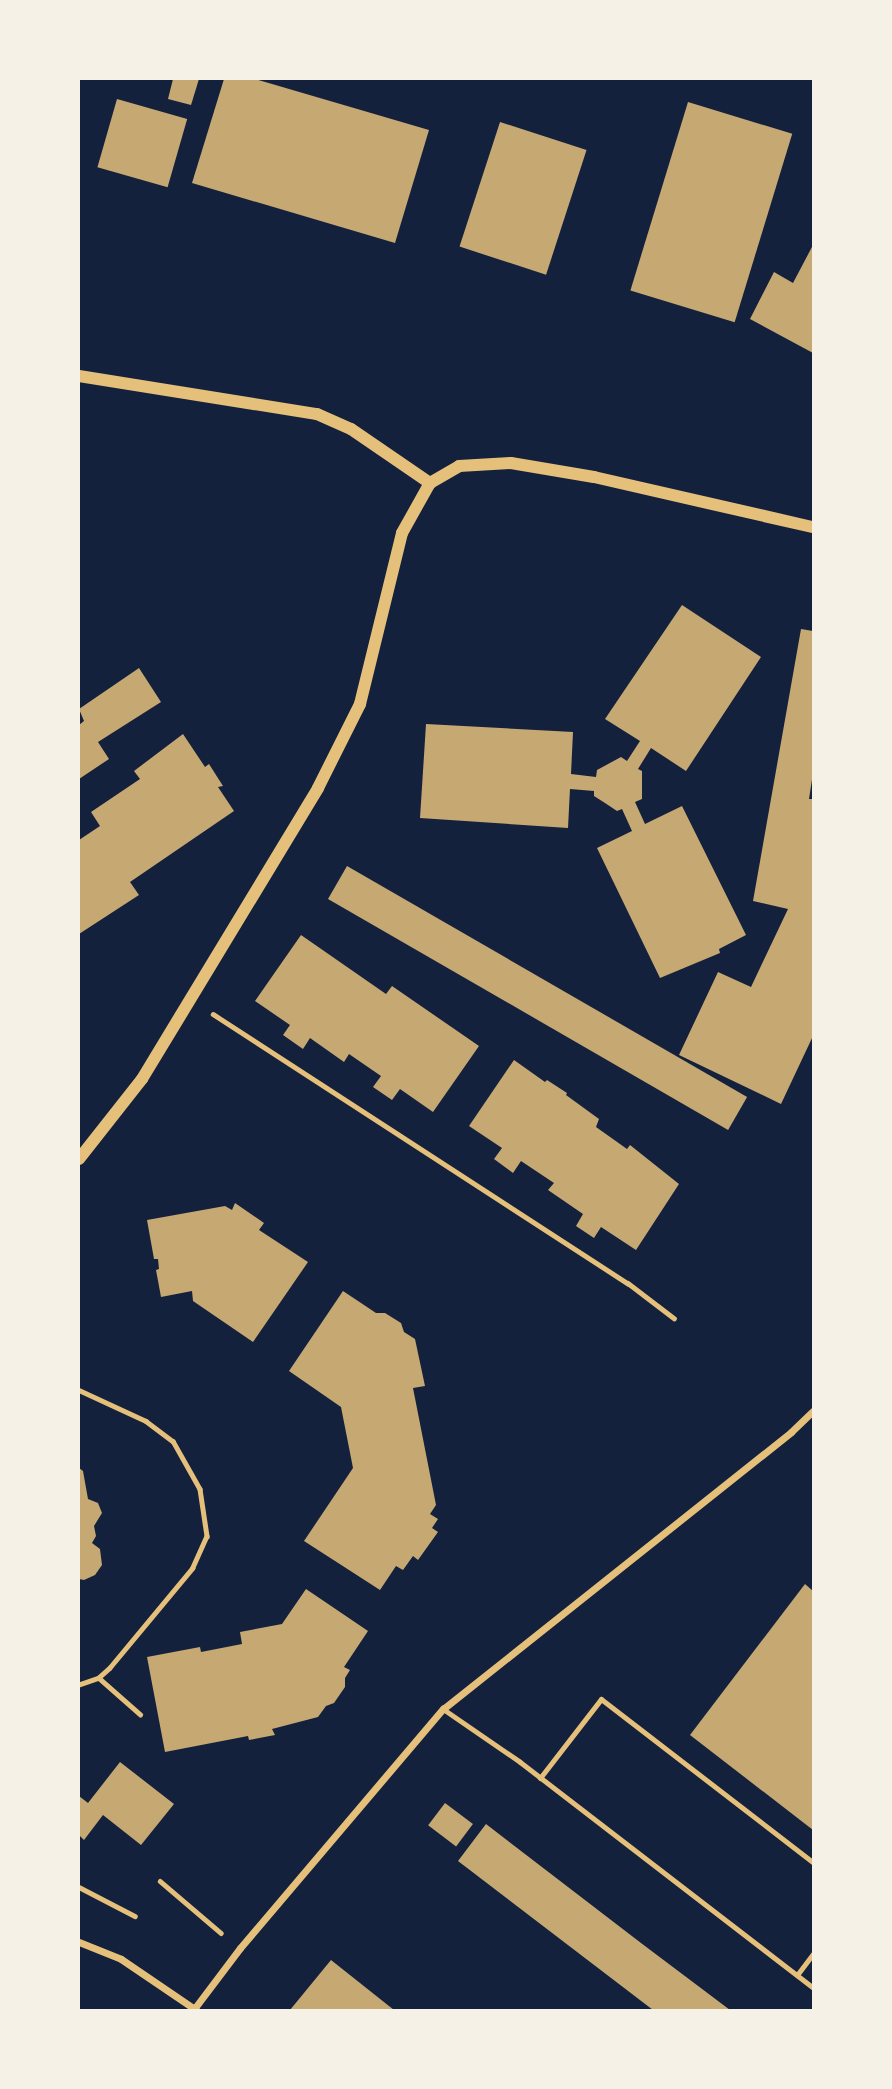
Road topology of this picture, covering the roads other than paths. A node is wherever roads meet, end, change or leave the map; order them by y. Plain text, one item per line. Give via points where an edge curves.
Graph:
1 (79, 376) edge
2 (430, 483) junction
3 (813, 527) edge
4 (79, 1159) edge
5 (813, 1411) edge
6 (443, 1709) junction
7 (540, 1778) junction
8 (813, 1862) edge
9 (79, 1942) edge
10 (813, 1954) edge
11 (797, 1975) junction
12 (813, 1988) edge
13 (195, 2010) edge

1 - 2 street via 317,414 351,429
2 - 3 street via 459,466 512,463
2 - 4 street via 402,533 360,704 318,789 142,1079
5 - 6 street
6 - 7 lane
6 - 13 street via 240,1948
7 - 8 lane via 601,1699
7 - 11 lane
9 - 13 street via 121,1959
10 - 11 lane
11 - 12 lane

